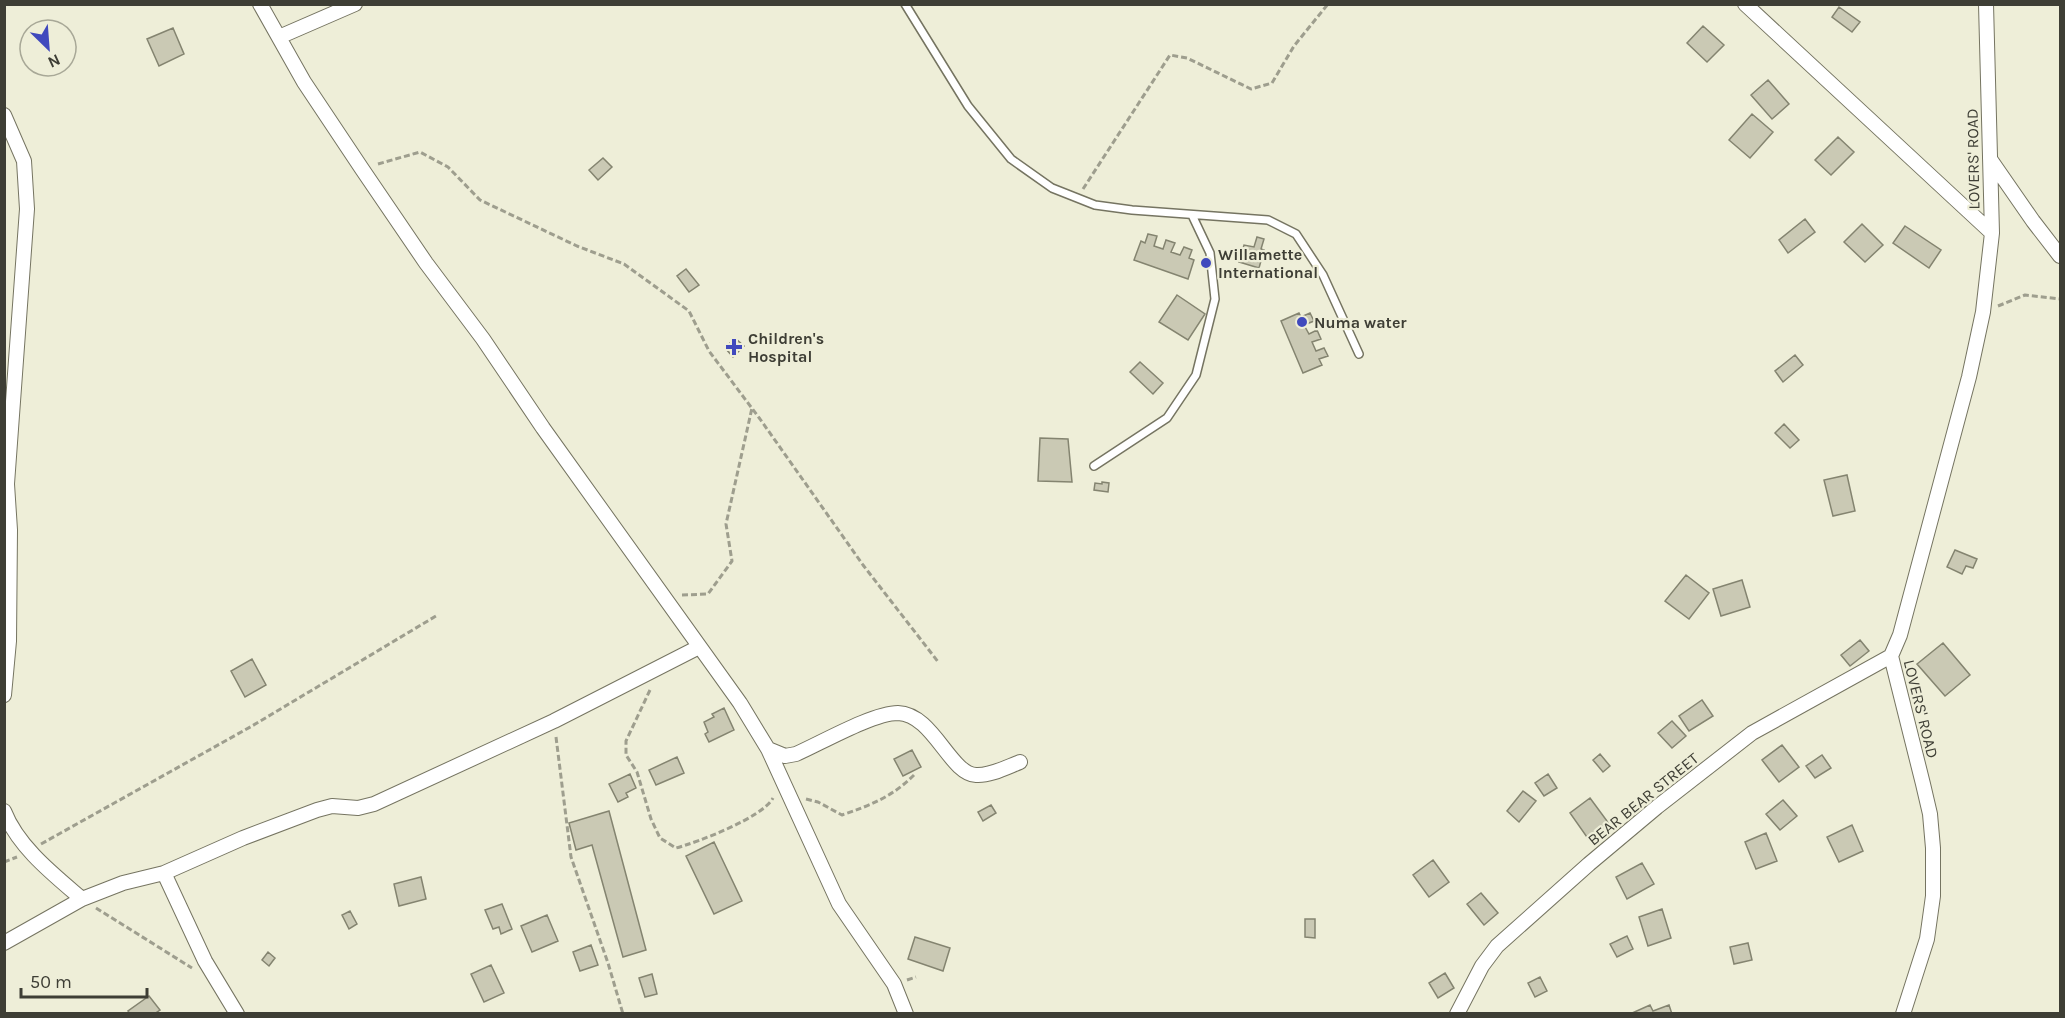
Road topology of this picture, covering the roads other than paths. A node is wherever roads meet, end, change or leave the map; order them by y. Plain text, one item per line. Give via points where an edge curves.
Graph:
1 (260, 4) edge
2 (355, 4) edge
3 (905, 4) edge
4 (1746, 4) edge
5 (1986, 4) edge
6 (279, 37) junction
7 (4, 115) edge
8 (1990, 159) junction
9 (1192, 215) junction
10 (1992, 233) junction
11 (2061, 256) edge
12 (1359, 354) dead end
13 (1094, 466) dead end
14 (6, 483) edge
15 (699, 647) junction
16 (1891, 656) junction
17 (4, 695) edge
18 (768, 750) junction
19 (1020, 762) dead end
20 (4, 811) edge
21 (164, 873) junction
22 (82, 899) junction
23 (4, 943) edge
24 (237, 1014) edge
25 (906, 1014) edge
26 (1457, 1014) edge
27 (1903, 1014) edge

1 - 6 street
2 - 6 street
3 - 9 lane via 969,106 1011,159 1052,188 1095,205
4 - 10 street
5 - 8 street, LOVERS' ROAD
6 - 15 street via 362,169
7 - 14 street via 24,160 27,200
8 - 10 street, LOVERS' ROAD
8 - 11 street
9 - 12 lane via 1268,220 1296,234 1323,276
9 - 13 lane via 1210,253 1215,299 1196,375 1167,418
10 - 16 street, LOVERS' ROAD via 1983,312 1969,377 1900,635
14 - 17 street via 10,530 9,640
15 - 18 street
15 - 21 street via 554,721 374,804 317,810
16 - 26 street, BEAR BEAR STREET via 1752,733 1657,807 1497,946
16 - 27 street, LOVERS' ROAD via 1928,804 1933,848 1933,896 1927,939
18 - 19 street via 785,756 796,754 879,716 897,713 916,720 961,768 974,776
18 - 25 street via 839,904 894,984
20 - 22 street via 15,832
21 - 22 street
21 - 24 street via 187,924
22 - 23 street

